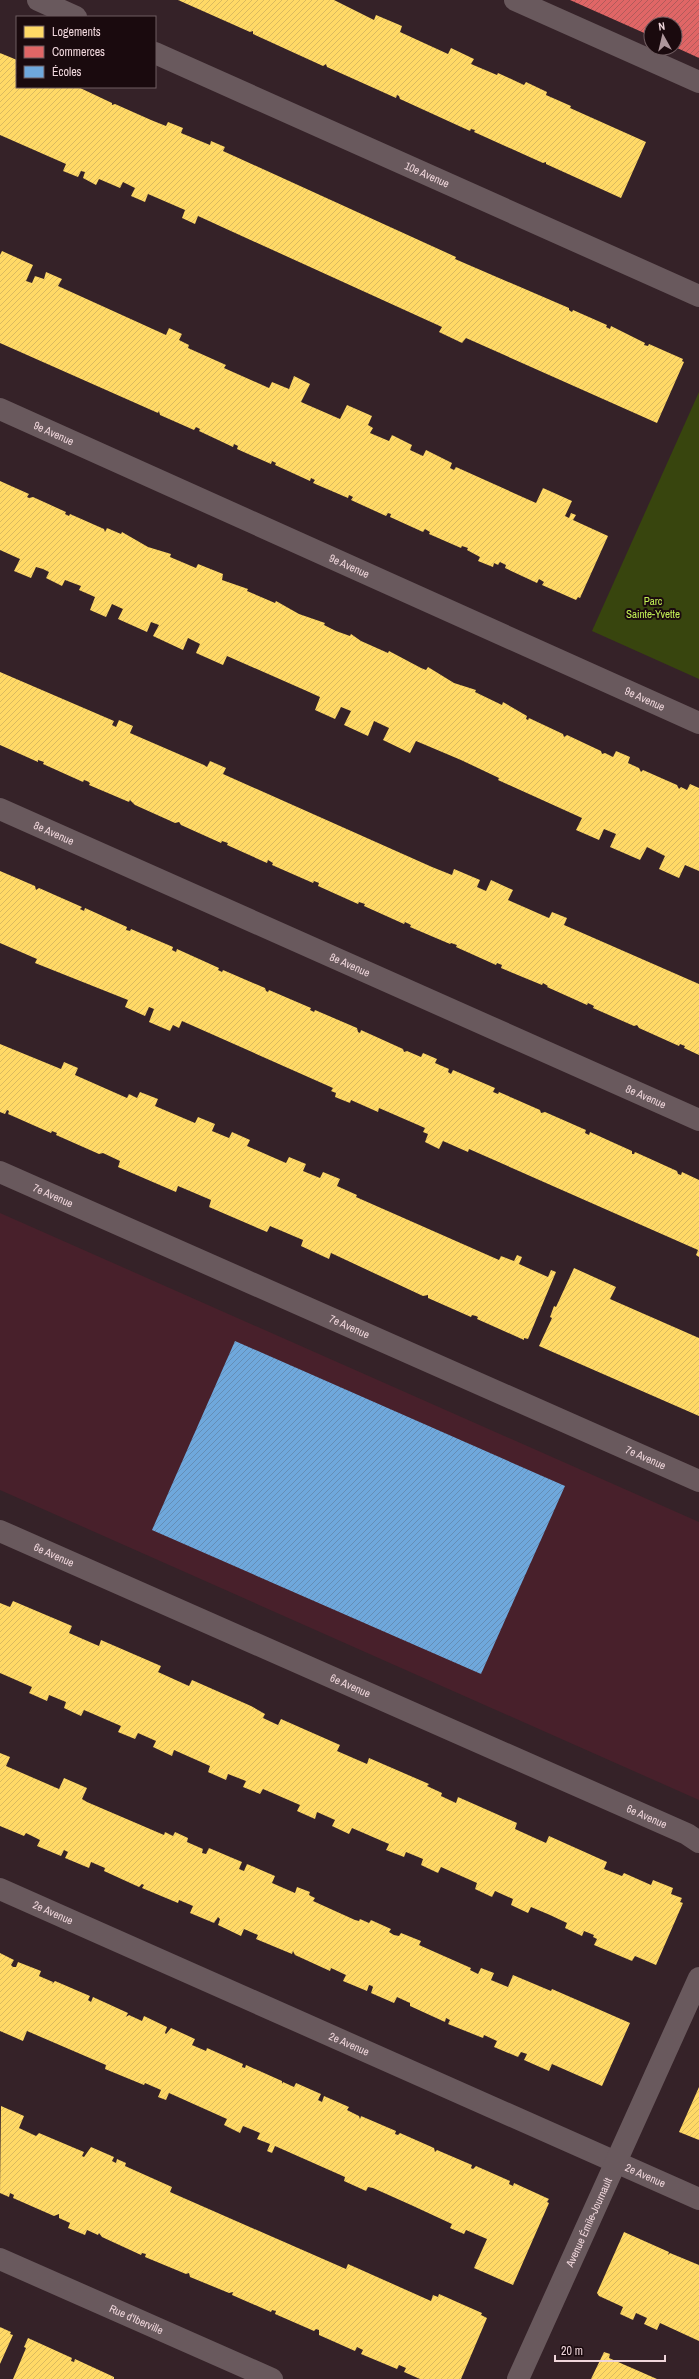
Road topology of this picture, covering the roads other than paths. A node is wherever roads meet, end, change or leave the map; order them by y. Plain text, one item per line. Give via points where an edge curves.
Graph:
1 (38, 0) edge
2 (515, 0) edge
3 (74, 16) edge
4 (156, 52) edge
5 (699, 82) edge
6 (699, 296) edge
7 (0, 409) edge
8 (699, 723) edge
9 (0, 809) edge
10 (699, 1120) edge
11 (0, 1172) edge
12 (699, 1481) edge
13 (0, 1531) edge
14 (699, 1842) edge
15 (0, 1889) edge
16 (699, 1978) edge
17 (617, 2161) junction
18 (699, 2199) edge
19 (0, 2259) edge
20 (272, 2379) edge
21 (518, 2379) edge

1 - 3 street
2 - 5 street
4 - 6 street, 10e Avenue
7 - 8 street, 9e Avenue
9 - 10 street, 8e Avenue
11 - 12 street, 7e Avenue
13 - 14 street, 6e Avenue via 687,1834
15 - 17 street, 2e Avenue
16 - 17 street, Avenue Émile-Journault
17 - 18 street, 2e Avenue
17 - 21 street, Avenue Émile-Journault
19 - 20 street, Rue d'Iberville

